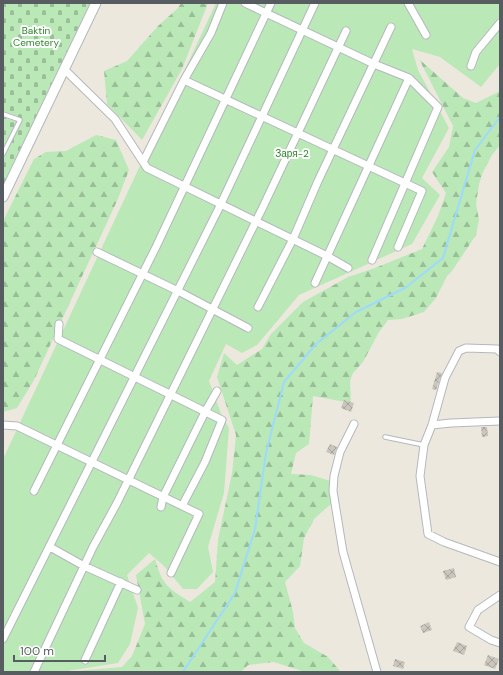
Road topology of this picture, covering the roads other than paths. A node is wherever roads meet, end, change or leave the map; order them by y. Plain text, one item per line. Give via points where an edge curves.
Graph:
1 (96, 3) edge
2 (223, 3) edge
3 (245, 3) edge
4 (271, 3) edge
5 (315, 3) edge
6 (408, 3) edge
7 (267, 13) junction
8 (500, 23) edge
9 (391, 27) dead end
10 (302, 30) junction
11 (346, 30) dead end
12 (426, 35) dead end
13 (338, 47) junction
14 (374, 64) junction
15 (471, 66) dead end
16 (64, 70) junction
17 (409, 78) junction
18 (184, 80) junction
19 (226, 100) junction
20 (3, 114) edge
21 (261, 117) junction
22 (297, 133) junction
23 (4, 149) edge
24 (332, 150) junction
25 (3, 154) edge
26 (143, 162) junction
27 (367, 167) junction
28 (404, 183) junction
29 (184, 187) junction
30 (3, 197) edge
31 (220, 204) junction
32 (256, 221) junction
33 (293, 239) junction
34 (398, 247) dead end
35 (97, 252) dead end
36 (327, 256) junction
37 (372, 260) dead end
38 (348, 268) dead end
39 (142, 274) junction
40 (315, 284) dead end
41 (178, 290) junction
42 (258, 306) dead end
43 (212, 309) junction
44 (59, 324) dead end
45 (248, 328) dead end
46 (500, 352) edge
47 (100, 359) junction
48 (136, 377) junction
49 (217, 391) dead end
50 (170, 394) junction
51 (205, 412) junction
52 (500, 421) edge
53 (354, 424) dead end
54 (3, 425) edge
55 (432, 425) junction
56 (385, 437) dead end
57 (58, 445) junction
58 (424, 445) junction
59 (92, 462) junction
60 (128, 481) junction
61 (34, 491) dead end
62 (163, 497) junction
63 (182, 506) junction
64 (161, 507) dead end
65 (50, 547) junction
66 (500, 562) edge
67 (84, 566) junction
68 (171, 573) dead end
69 (121, 582) junction
70 (137, 590) dead end
71 (500, 595) edge
72 (3, 639) edge
73 (500, 643) edge
74 (85, 660) dead end
75 (34, 672) edge
76 (377, 672) edge

1 - 16 street
2 - 18 street via 211,33
3 - 7 street
4 - 7 street
5 - 10 street
6 - 12 street
7 - 10 street
7 - 19 street
8 - 15 street via 476,52
9 - 14 street
10 - 13 street
10 - 21 street
11 - 13 street
13 - 14 street
13 - 22 street
14 - 17 street
14 - 24 street
16 - 26 street via 115,119
16 - 30 street
17 - 27 street
17 - 28 street via 438,107
18 - 19 street
18 - 26 street
19 - 21 street
19 - 29 street
20 - 23 lane via 20,120
21 - 22 street
21 - 31 street
22 - 24 street
22 - 32 street
23 - 25 lane
24 - 27 street
24 - 33 street
26 - 29 street via 147,168
27 - 28 street
27 - 36 street
28 - 34 street via 422,191
28 - 37 street
29 - 31 street
29 - 39 street
31 - 32 street
31 - 41 street
32 - 33 street
32 - 43 street
33 - 36 street
33 - 42 street
35 - 39 street
36 - 38 street
36 - 40 street
39 - 41 street
39 - 47 street
41 - 43 street
41 - 48 street
43 - 45 street
43 - 50 street
44 - 47 street via 58,340
46 - 55 street via 497,349 466,348 459,351 445,378
47 - 48 street
47 - 57 street
48 - 50 street
48 - 59 street
49 - 51 street
50 - 51 street
50 - 60 street
51 - 62 street
51 - 63 street via 222,420 205,462
52 - 55 street
53 - 76 street via 340,452 333,491 343,552
54 - 57 street via 17,426
55 - 58 street
56 - 58 lane
57 - 59 street
57 - 61 street
58 - 66 street via 420,476 428,534
59 - 60 street
59 - 65 street
60 - 62 street
60 - 67 street
62 - 63 street
62 - 64 street
63 - 68 street via 199,514
65 - 67 street
65 - 72 street
67 - 69 street
67 - 75 street
69 - 70 street
69 - 74 street
71 - 73 street via 478,610 469,627

